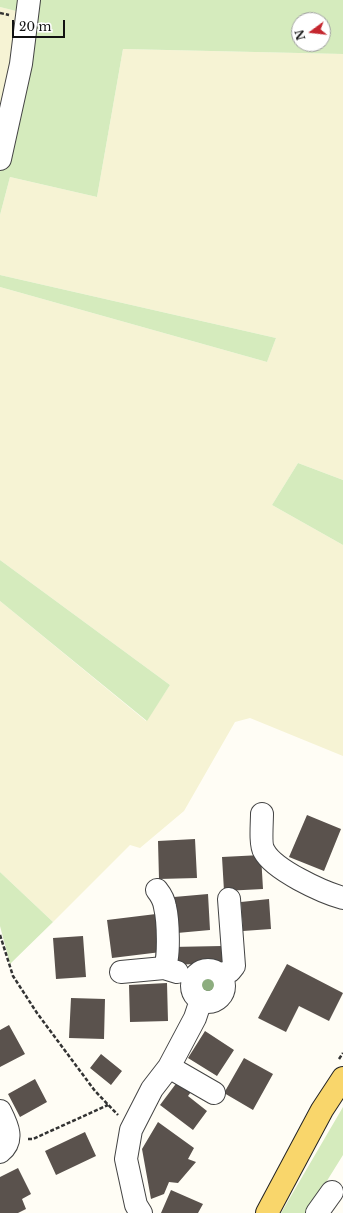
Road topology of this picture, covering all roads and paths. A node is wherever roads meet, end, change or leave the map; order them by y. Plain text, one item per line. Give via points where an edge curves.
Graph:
1 (29, 0) edge
2 (0, 159) edge
3 (262, 814) dead end
4 (157, 890) dead end
5 (343, 898) edge
6 (229, 899) dead end
7 (0, 935) edge
8 (164, 968) junction
9 (121, 972) dead end
10 (220, 975) junction
11 (193, 980) junction
12 (201, 1000) junction
13 (170, 1067) junction
14 (343, 1078) edge
15 (214, 1093) dead end
16 (108, 1105) junction
17 (0, 1111) edge
18 (131, 1130) junction
19 (4, 1146) edge
20 (332, 1192) dead end
21 (141, 1213) edge
22 (267, 1213) edge
23 (317, 1213) edge

1 - 2 street via 21,64
3 - 5 street via 263,850 271,860 294,877
4 - 8 street via 165,908 168,959
6 - 10 street via 234,966 230,971
7 - 16 path via 13,976 37,1013
8 - 9 street
8 - 11 street
10 - 11 street via 213,970 205,970 198,973
10 - 12 street via 224,983 223,992 218,999 210,1002
11 - 12 street via 193,992
12 - 13 street via 195,1018
13 - 15 street
13 - 18 street via 152,1089
14 - 22 main road via 322,1110
16 - 18 path
16 - 19 path via 33,1139
17 - 19 street via 9,1130
18 - 21 street via 126,1159 136,1205
20 - 23 street

